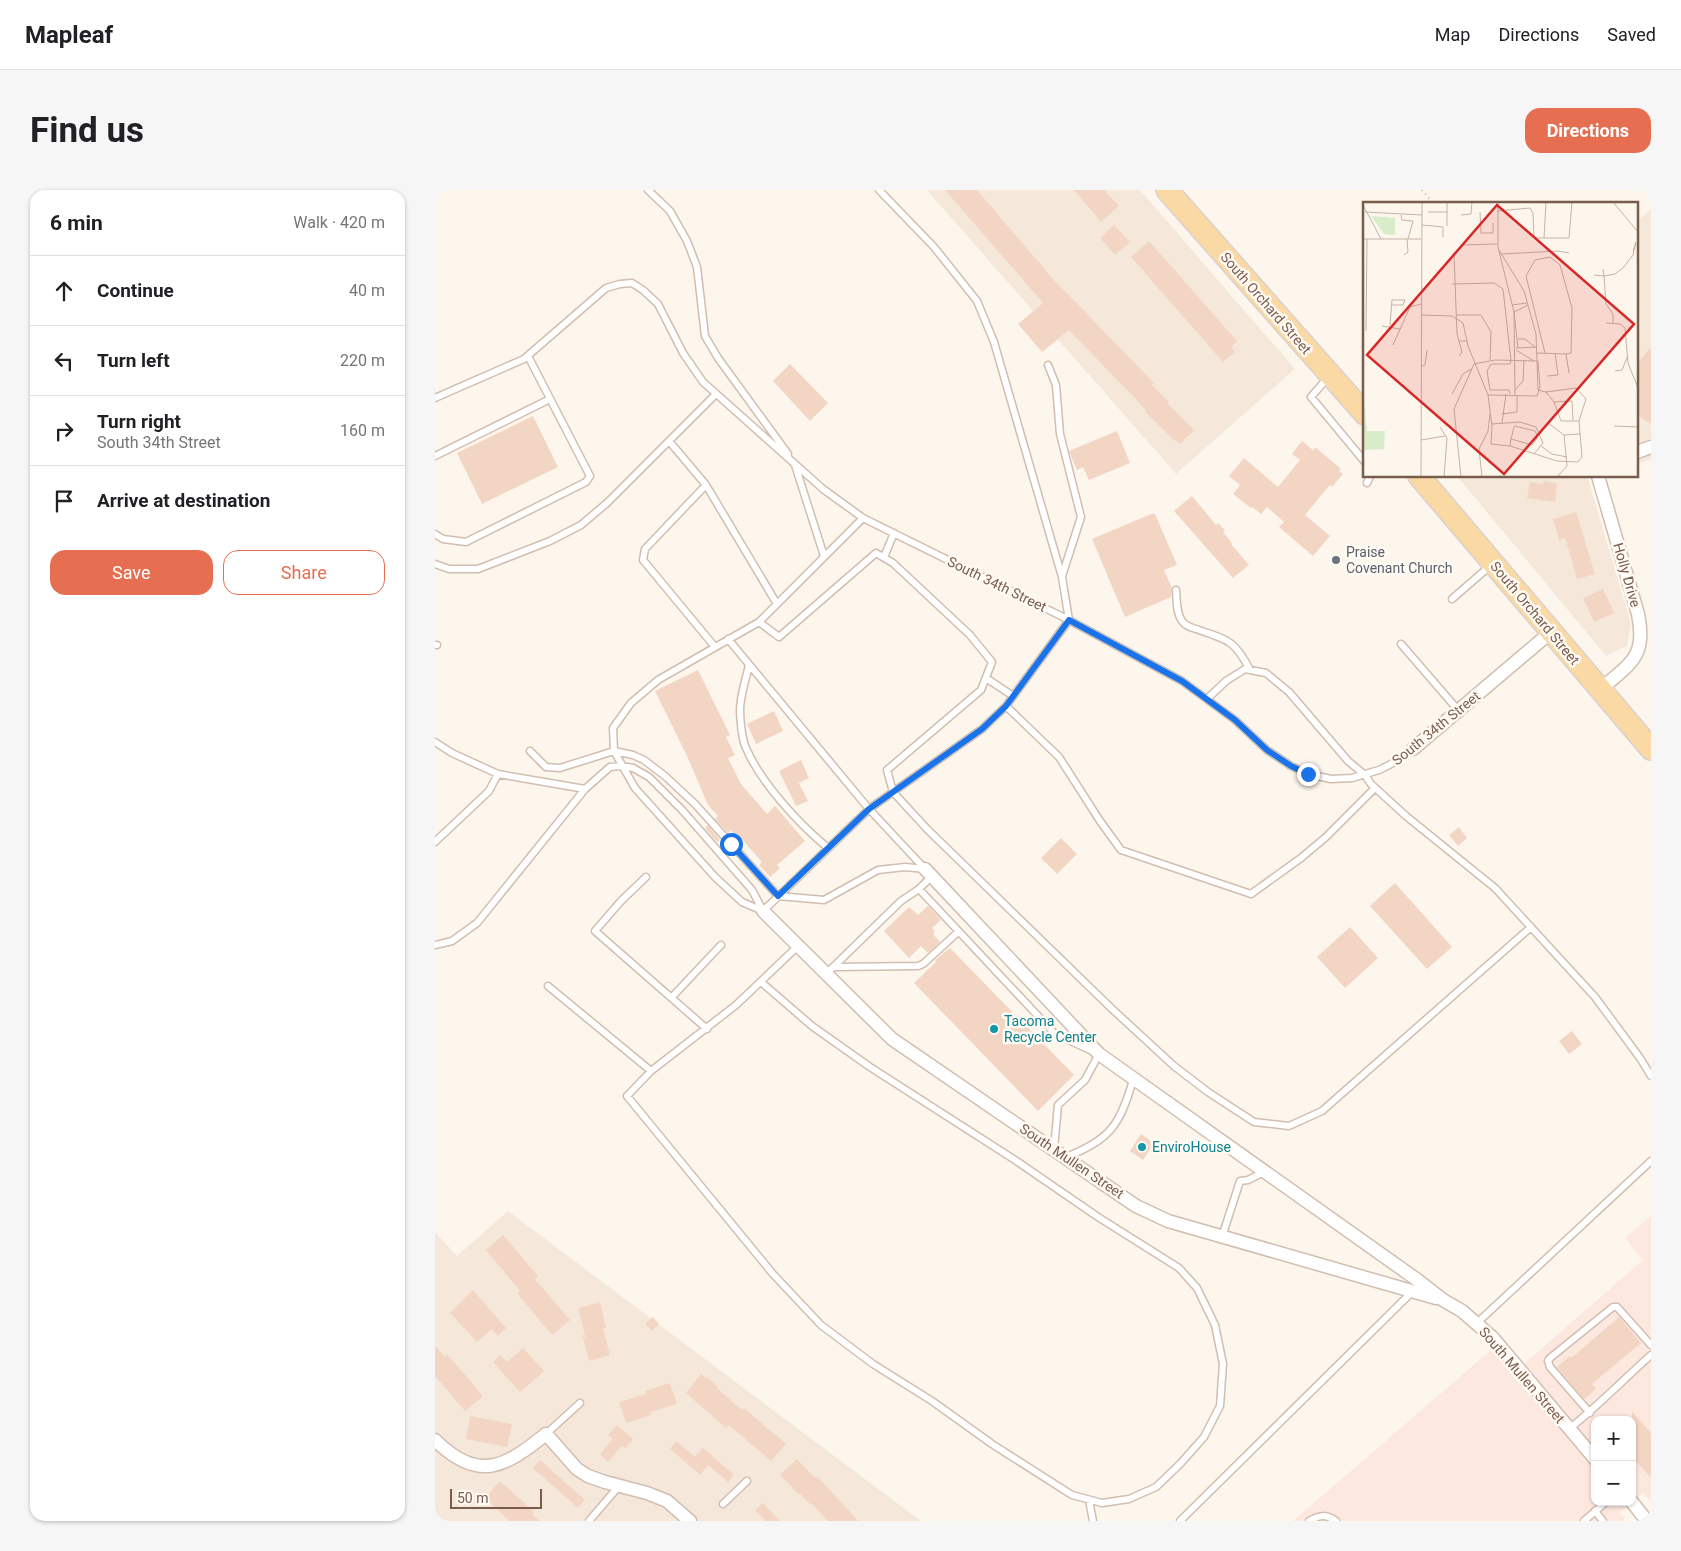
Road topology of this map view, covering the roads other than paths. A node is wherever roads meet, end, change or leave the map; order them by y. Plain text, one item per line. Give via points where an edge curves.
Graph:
1 (648, 190) edge
2 (879, 190) edge
3 (1167, 190) edge
4 (528, 356) junction
5 (1049, 365) dead end
6 (1329, 375) junction
7 (716, 394) junction
8 (435, 398) edge
9 (550, 399) junction
10 (1363, 412) edge
11 (669, 441) junction
12 (1651, 447) edge
13 (1639, 451) edge
14 (435, 456) edge
15 (1363, 460) edge
16 (795, 464) junction
17 (1421, 478) edge
18 (1599, 478) edge
19 (706, 485) junction
20 (863, 518) junction
21 (895, 533) junction
22 (435, 534) edge
23 (824, 556) junction
24 (884, 557) junction
25 (435, 564) edge
26 (1493, 564) junction
27 (1062, 577) junction
28 (1176, 590) dead end
29 (1452, 599) dead end
30 (777, 604) junction
31 (1069, 620) junction
32 (759, 622) junction
33 (1551, 632) junction
34 (727, 640) junction
35 (1401, 644) dead end
36 (715, 647) junction
37 (749, 665) junction
38 (1250, 670) junction
39 (986, 678) junction
40 (1600, 690) junction
41 (1013, 696) junction
42 (1207, 699) junction
43 (1006, 706) junction
44 (1458, 710) junction
45 (435, 742) edge
46 (1413, 750) joint
47 (1651, 750) edge
48 (529, 751) dead end
49 (614, 751) junction
50 (621, 766) junction
51 (498, 774) junction
52 (1365, 775) junction
53 (1375, 788) junction
54 (585, 789) junction
55 (893, 792) junction
56 (869, 809) junction
57 (435, 842) edge
58 (828, 848) junction
59 (929, 873) junction
60 (646, 877) dead end
61 (919, 889) junction
62 (778, 896) junction
63 (763, 911) junction
64 (1531, 927) junction
65 (958, 932) junction
66 (435, 945) edge
67 (721, 945) dead end
68 (798, 946) junction
69 (830, 970) junction
70 (761, 982) junction
71 (548, 986) dead end
72 (672, 997) junction
73 (707, 1028) junction
74 (1099, 1054) junction
75 (651, 1070) junction
76 (1651, 1076) edge
77 (1133, 1080) junction
78 (1054, 1149) junction
79 (1066, 1157) junction
80 (1651, 1161) edge
81 (1264, 1172) junction
82 (1222, 1237) junction
83 (1412, 1292) junction
84 (1443, 1300) junction
85 (1477, 1323) junction
86 (1651, 1345) edge
87 (1651, 1355) edge
88 (580, 1403) dead end
89 (1590, 1413) junction
90 (1569, 1430) junction
91 (546, 1434) junction
92 (435, 1440) edge
93 (1591, 1455) edge
94 (747, 1481) dead end
95 (620, 1485) junction
96 (1089, 1500) junction
97 (723, 1504) dead end
98 (1602, 1506) edge
99 (1635, 1506) edge
100 (1595, 1512) junction
101 (589, 1521) edge
102 (690, 1521) edge
103 (1093, 1521) edge
104 (1180, 1521) edge
105 (1309, 1521) edge
106 (1336, 1521) edge
107 (1584, 1521) edge
108 (1603, 1521) edge
109 (1647, 1521) edge

1 - 16 lane via 669,211 687,241 697,267 705,336
2 - 27 lane via 934,247 977,301 993,342
3 - 6 main road, South Orchard Street
4 - 7 lane via 605,288 632,283 658,304 683,353 703,382
4 - 8 lane
4 - 9 lane
5 - 27 lane via 1056,385 1060,434 1081,517
6 - 10 main road, South Orchard Street
6 - 15 lane via 1311,397
7 - 11 lane
7 - 16 lane
9 - 14 lane
9 - 22 lane via 590,476 587,482 467,542 443,540
11 - 19 lane
11 - 25 lane via 581,525 550,541 478,569 449,569
12 - 13 street
16 - 20 lane, South 34th Street
16 - 23 lane
17 - 26 main road, South Orchard Street
18 - 40 street, Holly Drive via 1641,633 1641,644 1635,656
19 - 30 lane
19 - 36 lane via 645,549 643,560
20 - 21 lane, South 34th Street
20 - 23 lane
21 - 24 lane
21 - 31 lane, South 34th Street
23 - 30 lane
24 - 32 lane via 875,553 779,637
24 - 39 lane via 970,636 992,662
26 - 29 lane
26 - 33 main road, South Orchard Street
27 - 31 lane
28 - 38 lane via 1181,620 1235,646
30 - 32 lane
31 - 41 lane
31 - 42 lane, South 34th Street via 1182,681
32 - 34 lane
33 - 40 main road, South Orchard Street
33 - 44 street, South 34th Street
34 - 36 lane
34 - 37 lane
35 - 44 lane
36 - 49 lane via 658,680 631,703 613,728
37 - 56 lane
37 - 58 lane via 739,709 745,747 761,775 792,814
38 - 42 lane via 1245,669 1226,681
38 - 52 lane via 1266,673 1289,692 1348,761
39 - 41 lane
39 - 55 lane via 981,690 887,770
40 - 47 main road, South Orchard Street
41 - 43 lane
42 - 52 lane, South 34th Street via 1291,766 1331,779
43 - 53 lane via 1059,757 1121,850 1251,894 1326,837
43 - 55 lane via 982,729
44 - 46 street, South 34th Street
45 - 51 lane
46 - 52 lane, South 34th Street
48 - 49 lane via 546,767 561,768
49 - 50 lane
49 - 62 lane via 644,760 665,776 695,804
50 - 54 lane via 610,767
50 - 63 lane via 635,788 715,877 742,902
50 - 63 lane via 649,776 752,890
51 - 54 lane
51 - 57 lane via 489,791
52 - 53 lane
53 - 64 lane via 1495,888
54 - 66 lane via 477,923 452,941
55 - 56 lane
55 - 64 lane via 927,829 1167,1060 1254,1122 1289,1126 1323,1111
56 - 58 lane
56 - 59 lane
58 - 62 lane
59 - 61 lane
59 - 62 lane via 905,867 877,870 824,900
59 - 74 street, South Mullen Street
60 - 72 lane via 595,931
61 - 65 lane
61 - 69 lane via 901,901
62 - 63 lane
63 - 68 street, South Mullen Street
64 - 76 lane via 1595,997
65 - 69 lane via 918,966
65 - 74 lane via 1055,1034
67 - 72 lane
68 - 69 street, South Mullen Street
68 - 70 lane
69 - 78 street, South Mullen Street via 891,1039
70 - 73 lane
70 - 96 lane via 812,1026 1179,1268 1197,1288 1215,1326 1223,1364 1220,1406 1205,1437 1156,1487 1129,1499 1102,1504
71 - 75 lane
72 - 73 lane
73 - 75 lane
74 - 77 street, South Mullen Street
74 - 78 lane via 1085,1080 1058,1105
75 - 96 lane via 627,1096 773,1274 821,1325 992,1444 1072,1495
77 - 79 lane via 1124,1108 1110,1132 1087,1149
77 - 81 street, South Mullen Street
78 - 79 street, South Mullen Street
79 - 82 street, South Mullen Street via 1136,1206 1168,1221
80 - 85 lane
81 - 82 lane via 1240,1181
81 - 84 street, South Mullen Street
82 - 83 street, South Mullen Street
83 - 84 street, South Mullen Street
83 - 104 lane
84 - 85 street, South Mullen Street
85 - 90 street, South Mullen Street
86 - 89 lane via 1617,1307 1613,1307 1550,1358 1550,1367
87 - 89 lane
88 - 91 lane
89 - 90 lane
90 - 93 street, South Mullen Street
91 - 92 street via 524,1452 496,1466 465,1461
91 - 95 street via 587,1476
94 - 97 lane
95 - 101 lane
95 - 102 street via 667,1501
96 - 103 lane
98 - 100 lane
99 - 109 street
100 - 107 lane
100 - 108 lane
105 - 106 lane via 1321,1515

